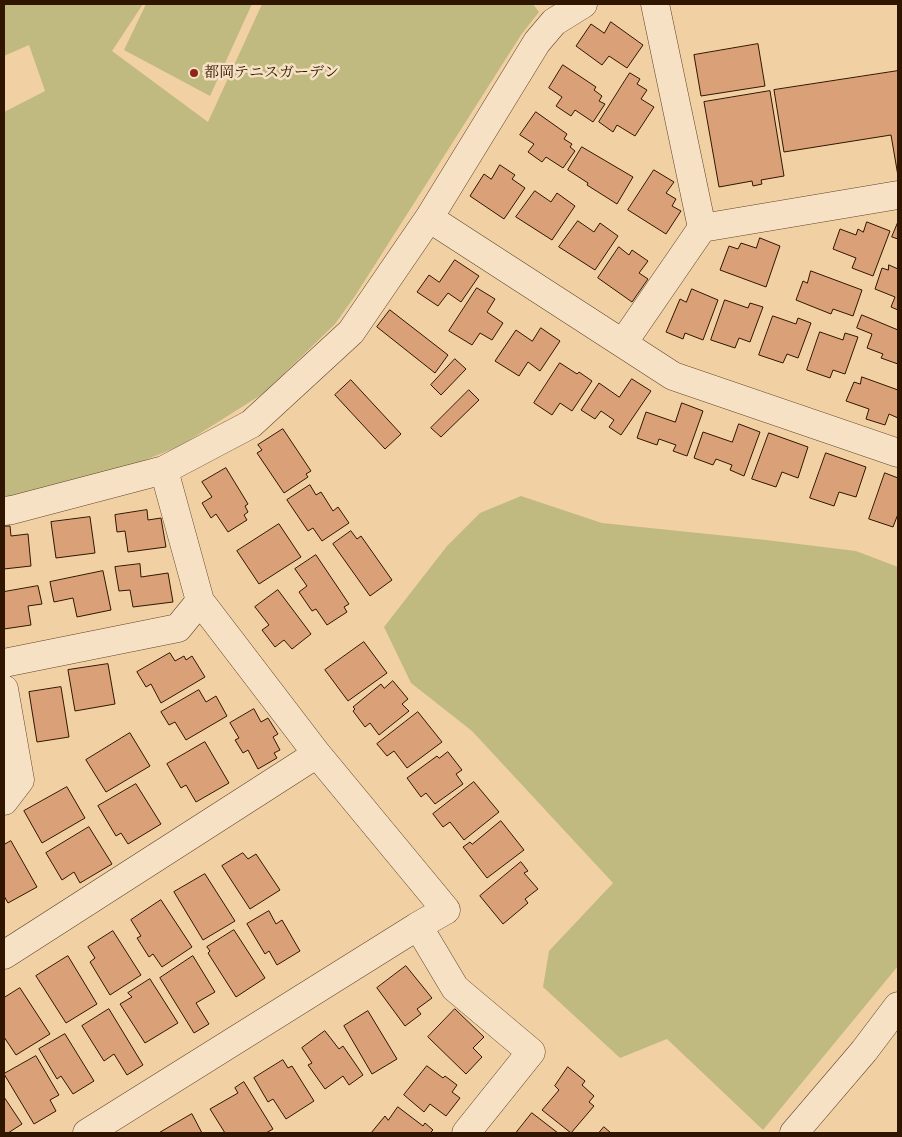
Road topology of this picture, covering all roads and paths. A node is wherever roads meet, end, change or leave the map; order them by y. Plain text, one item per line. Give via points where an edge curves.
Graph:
1 (583, 4) edge
2 (655, 4) edge
3 (898, 195) edge
4 (429, 218) junction
5 (702, 228) junction
6 (623, 343) junction
7 (898, 453) edge
8 (164, 470) junction
9 (4, 511) edge
10 (200, 601) junction
11 (4, 663) edge
12 (4, 689) edge
13 (317, 754) junction
14 (4, 801) edge
15 (418, 926) junction
16 (4, 955) edge
17 (898, 1006) edge
18 (87, 1133) edge
19 (466, 1133) edge
20 (794, 1133) edge

1 - 4 street via 554,22 537,42
2 - 5 street
3 - 5 street
4 - 6 street
4 - 8 street via 351,332 251,424
5 - 6 street
6 - 7 street via 673,376
8 - 9 street
8 - 10 street
10 - 11 street via 178,628
10 - 13 street
12 - 14 street via 20,780
13 - 15 street via 446,910
13 - 16 street
15 - 18 street
15 - 19 street via 455,988 531,1052
17 - 20 street

